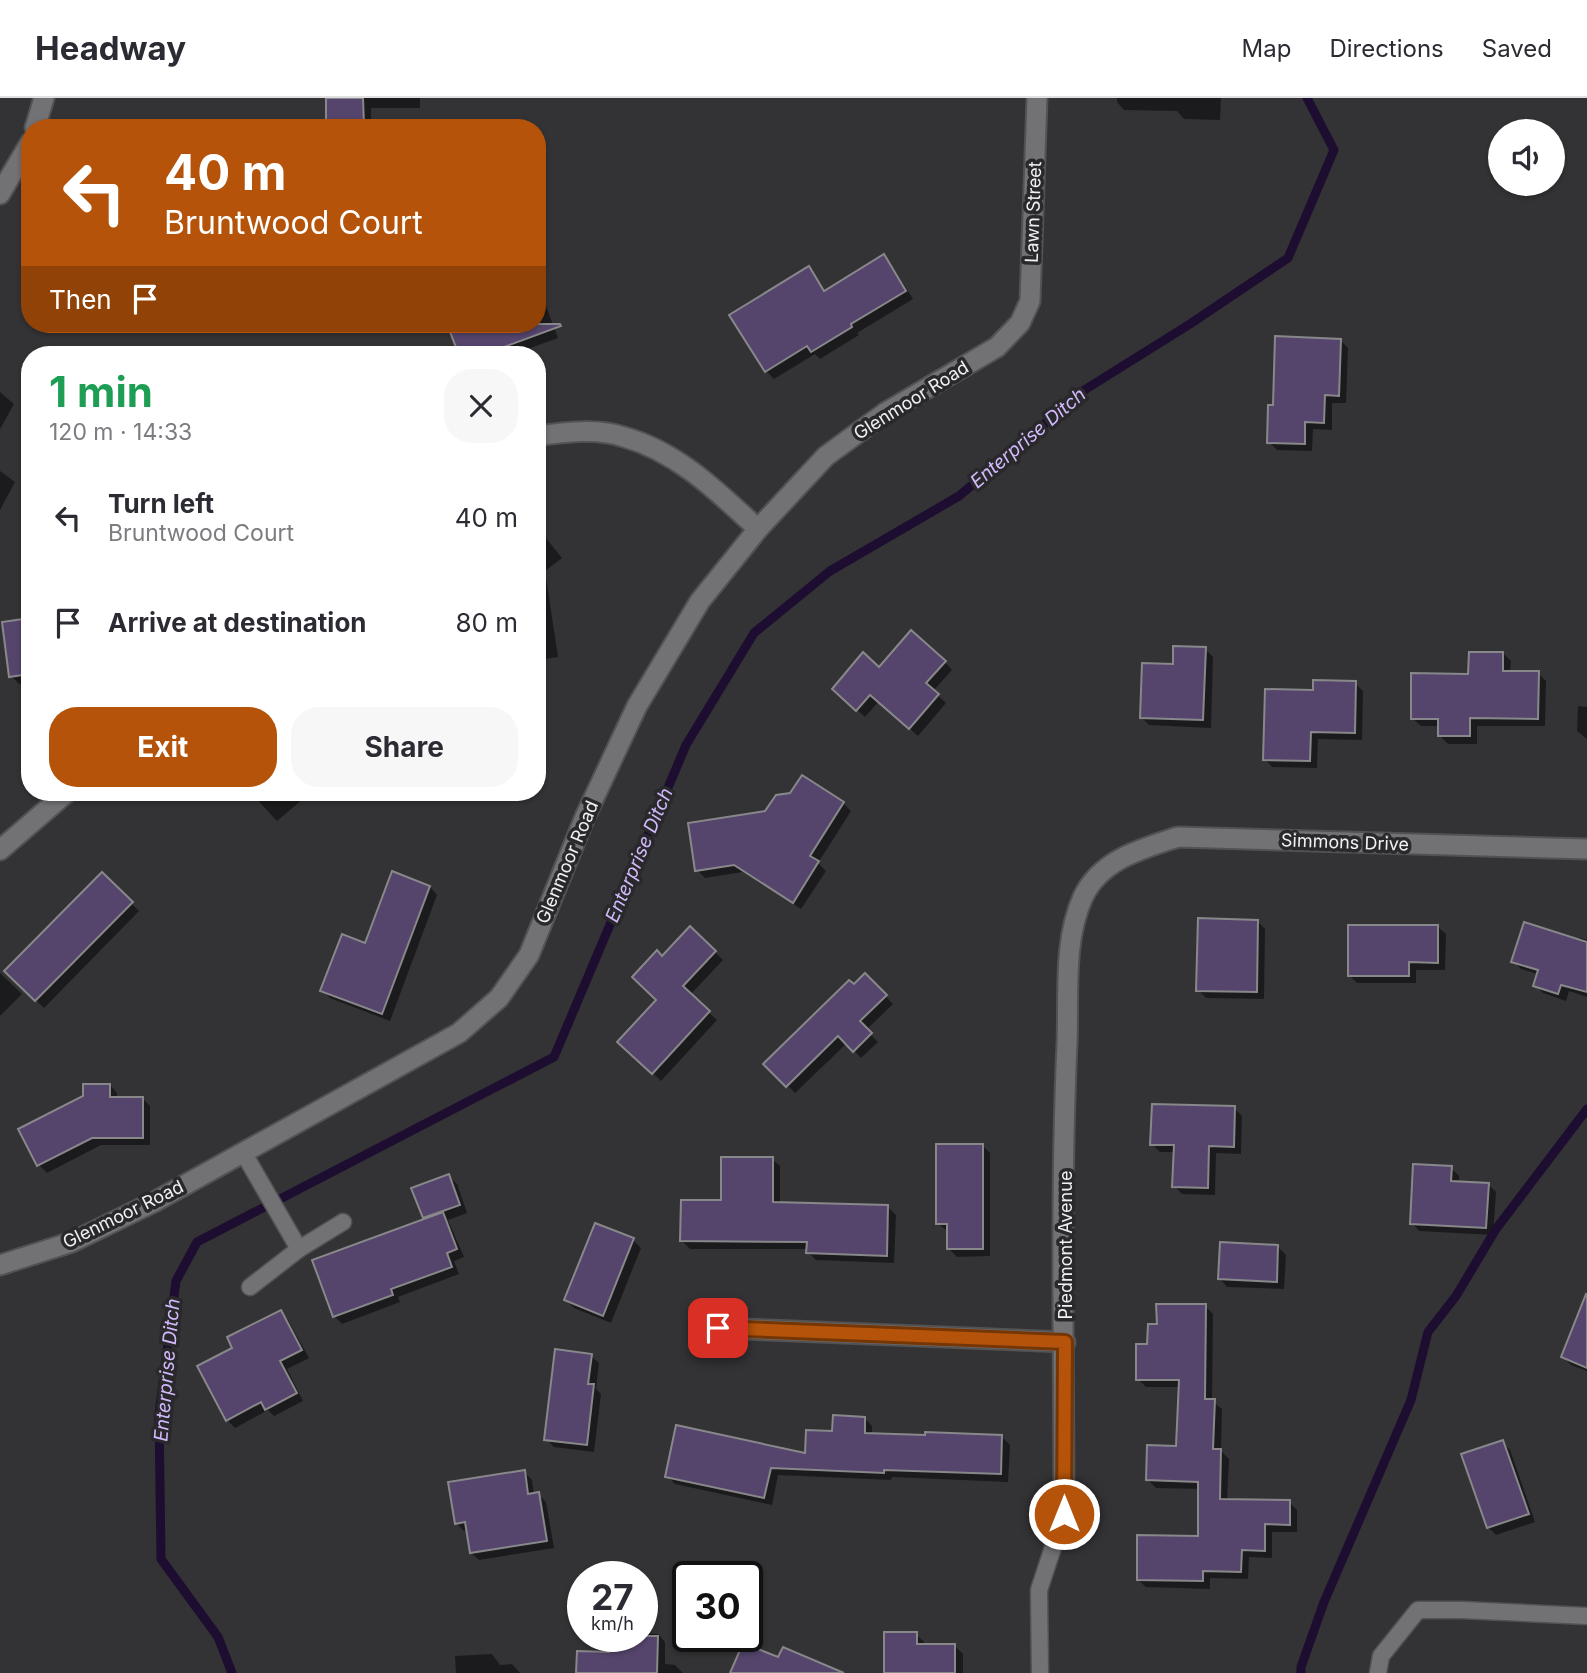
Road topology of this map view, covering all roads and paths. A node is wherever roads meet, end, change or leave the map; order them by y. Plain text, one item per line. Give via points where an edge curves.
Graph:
1 (44, 98) edge
2 (1037, 98) edge
3 (38, 119) edge
4 (21, 158) edge
5 (0, 194) edge
6 (1020, 323) joint
7 (546, 435) edge
8 (758, 529) junction
9 (57, 801) edge
10 (1587, 849) edge
11 (0, 850) edge
12 (1108, 866) joint
13 (243, 1152) junction
14 (342, 1222) dead end
15 (299, 1249) junction
16 (0, 1265) edge
17 (250, 1287) dead end
18 (718, 1328) dead end
19 (1065, 1342) junction
20 (1064, 1514) joint
21 (1587, 1616) edge
22 (1040, 1673) edge
23 (1378, 1673) edge

1 - 3 street
2 - 6 street, Lawn Street via 1030,301
4 - 5 street
6 - 8 street, Glenmoor Road via 997,347 885,412 825,456
7 - 8 street via 571,431 623,436 669,456 711,484
8 - 13 street, Glenmoor Road via 700,601 637,706 584,817 529,955 499,998 460,1032
9 - 11 street
10 - 12 street, Simmons Drive via 1178,837 1130,853
12 - 19 street, Piedmont Avenue via 1084,894 1071,929 1065,1087
13 - 15 lane
13 - 16 street, Glenmoor Road via 72,1242
14 - 15 lane
15 - 17 lane
18 - 19 street
19 - 20 street, Piedmont Avenue
20 - 22 lane, Piedmont Avenue via 1039,1590
21 - 23 lane via 1418,1611 1381,1656

